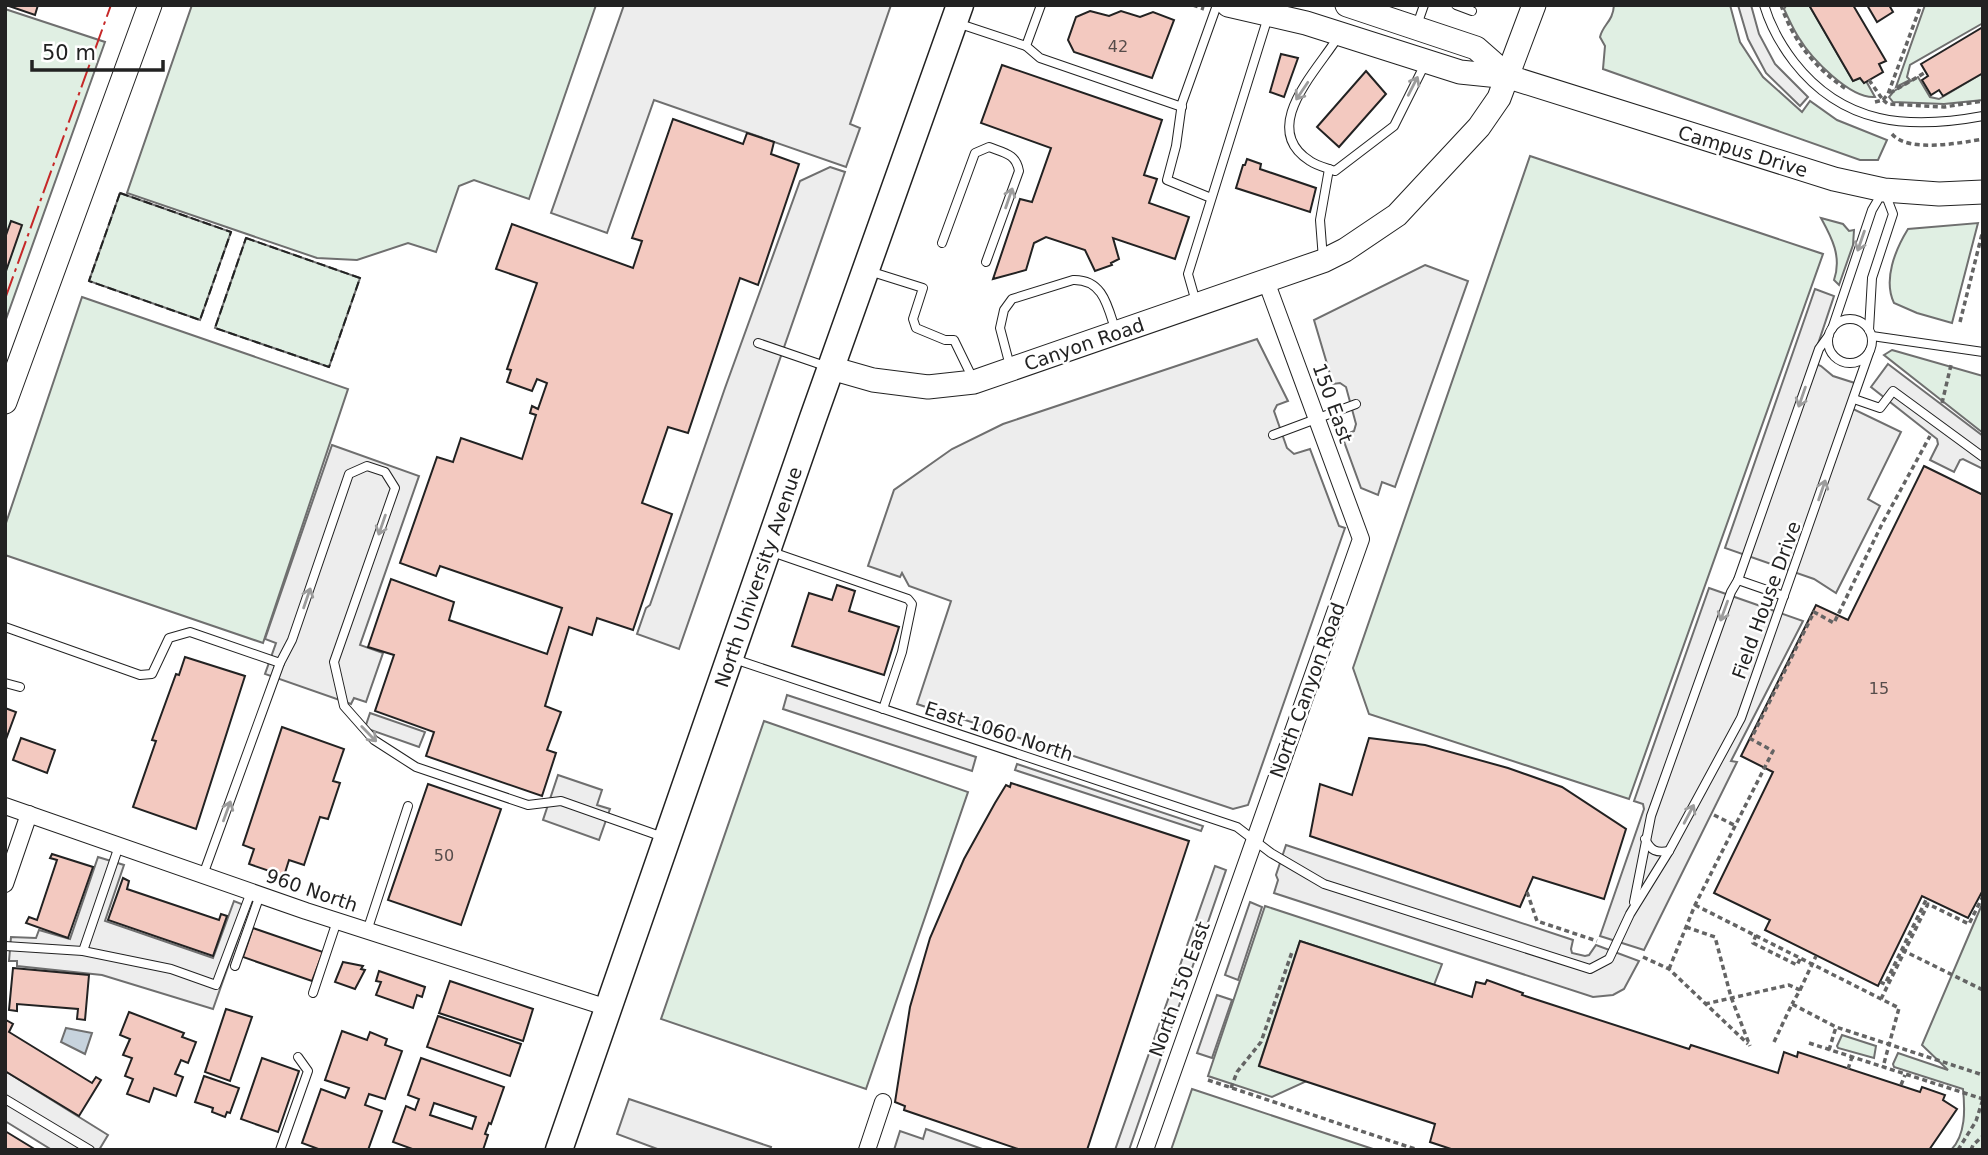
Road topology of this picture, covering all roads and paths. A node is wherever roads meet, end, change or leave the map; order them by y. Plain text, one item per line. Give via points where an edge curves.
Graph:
1 (150, 5) edge
2 (1041, 5) edge
3 (1217, 5) edge
4 (1228, 5) edge
5 (1424, 5) edge
6 (1456, 5) edge
7 (1534, 5) edge
8 (1764, 5) edge
9 (1781, 5) edge
10 (1921, 5) edge
11 (1360, 7) edge
12 (1472, 10) dead end
13 (957, 14) edge
14 (1278, 17) junction
15 (1416, 27) junction
16 (1340, 34) junction
17 (1026, 46) junction
18 (1426, 61) junction
19 (1926, 72) dead end
20 (1509, 77) junction
21 (1869, 80) dead end
22 (1888, 94) junction
23 (1856, 95) dead end
24 (1883, 100) junction
25 (1867, 101) dead end
26 (1983, 101) edge
27 (1182, 107) junction
28 (1983, 116) edge
29 (1892, 134) dead end
30 (1983, 139) edge
31 (1329, 169) junction
32 (1884, 190) junction
33 (1983, 192) edge
34 (1211, 198) junction
35 (1983, 230) edge
36 (942, 243) dead end
37 (1323, 261) junction
38 (986, 262) dead end
39 (866, 270) junction
40 (1266, 281) junction
41 (1197, 305) junction
42 (1960, 322) dead end
43 (1830, 332) junction
44 (1116, 333) junction
45 (1870, 333) junction
46 (758, 343) dead end
47 (1870, 350) junction
48 (1983, 352) edge
49 (1951, 365) dead end
50 (831, 368) junction
51 (1011, 369) junction
52 (974, 382) junction
53 (1854, 399) junction
54 (5, 402) edge
55 (1942, 403) dead end
56 (1356, 404) dead end
57 (1317, 419) junction
58 (1273, 435) dead end
59 (1930, 436) dead end
60 (1983, 457) edge
61 (1361, 539) joint
62 (767, 551) junction
63 (1738, 580) junction
64 (1784, 596) junction
65 (5, 627) edge
66 (730, 658) junction
67 (280, 663) junction
68 (5, 683) edge
69 (20, 687) dead end
70 (883, 709) junction
71 (5, 806) edge
72 (408, 806) dead end
73 (29, 814) junction
74 (1714, 815) dead end
75 (1735, 826) junction
76 (666, 838) junction
77 (1645, 839) junction
78 (1254, 842) junction
79 (119, 846) junction
80 (1670, 851) junction
81 (203, 875) junction
82 (5, 884) edge
83 (1527, 892) dead end
84 (256, 893) junction
85 (1983, 896) edge
86 (1927, 898) dead end
87 (1695, 905) junction
88 (1630, 914) junction
89 (337, 921) junction
90 (1685, 927) junction
91 (367, 931) junction
92 (1756, 936) junction
93 (1597, 941) dead end
94 (5, 946) edge
95 (1902, 950) junction
96 (83, 951) junction
97 (1292, 952) dead end
98 (1816, 956) dead end
99 (1643, 957) dead end
100 (1801, 957) junction
101 (1813, 963) junction
102 (234, 966) dead end
103 (1669, 969) junction
104 (1880, 982) dead end
105 (1800, 990) junction
106 (1983, 990) edge
107 (313, 993) dead end
108 (1731, 997) junction
109 (1881, 999) junction
110 (1705, 1004) junction
111 (1792, 1004) junction
112 (608, 1008) junction
113 (1836, 1027) junction
114 (1774, 1042) dead end
115 (1809, 1043) dead end
116 (1890, 1044) junction
117 (1829, 1050) junction
118 (298, 1057) dead end
119 (1852, 1057) junction
120 (1883, 1067) junction
121 (1848, 1069) dead end
122 (1905, 1075) junction
123 (1983, 1075) edge
124 (1208, 1080) dead end
125 (1901, 1086) dead end
126 (1231, 1088) junction
127 (5, 1099) edge
128 (1983, 1099) edge
129 (883, 1102) dead end
130 (1983, 1136) edge
131 (90, 1150) edge
132 (280, 1150) edge
133 (559, 1150) edge
134 (867, 1150) edge
135 (1144, 1150) edge
136 (1418, 1150) edge
137 (1958, 1150) edge
138 (1971, 1150) edge

1 - 54 main road
2 - 17 lane
3 - 27 lane
4 - 14 main road
5 - 15 lane
6 - 12 lane
7 - 20 main road
8 - 28 lane via 1785,50 1810,82 1858,114 1927,123
9 - 23 path via 1805,52
10 - 22 path
11 - 15 main road
13 - 17 lane
13 - 39 highway, North University Avenue
14 - 16 main road
14 - 34 lane
15 - 20 main road via 1476,48
16 - 18 main road
16 -> 31 lane via 1294,102 1287,123 1298,152
17 - 27 lane via 1040,58
18 - 20 main road via 1460,72
31 -> 18 lane via 1335,171 1394,126
19 - 22 path
20 - 32 main road, Campus Drive via 1778,163
20 - 37 main road, Canyon Road via 1479,127 1396,215
21 - 24 path
22 - 24 path
24 - 25 path
24 - 26 path via 1927,107
27 - 34 lane via 1167,180
29 - 30 path via 1910,145
31 - 37 lane via 1320,220
32 - 33 main road, Campus Drive
32 -> 43 lane, Field House Drive via 1872,210
32 - 45 lane via 1893,214 1872,278
34 - 41 lane via 1188,274
35 - 42 path
38 -> 36 lane via 1018,171 1012,155 989,147 975,153
37 - 40 main road, Canyon Road
39 - 50 highway, North University Avenue
39 - 52 lane via 923,288 913,319 916,328 954,340
40 - 41 main road, Canyon Road
40 - 57 street, 150 East
41 - 44 main road, Canyon Road
43 - 45 lane via 1851,319
43 - 47 lane via 1830,350 1846,363 1860,360
43 -> 63 lane, Field House Drive via 1819,349
44 - 51 main road, Canyon Road
44 - 51 lane via 1103,294 1091,283 1073,280 1012,299 1000,328
45 - 47 lane
45 - 48 lane
46 - 50 lane, Canyon Road
47 - 53 lane, Field House Drive
49 - 55 path
50 - 52 main road, Canyon Road via 873,380 929,387
50 - 62 highway, North University Avenue
51 - 52 main road, Canyon Road
53 - 60 lane via 1880,408 1893,391
64 -> 53 lane, Field House Drive
56 - 57 lane
57 - 58 lane
57 - 61 street, 150 East
59 - 75 path via 1834,623 1814,612 1751,739 1773,751
61 - 78 street, North Canyon Road
62 - 66 highway, North University Avenue
62 - 70 lane via 865,583 912,604
63 - 64 lane
63 -> 77 lane, Field House Drive
80 -> 64 lane, Field House Drive via 1741,718
65 - 67 lane via 140,675 152,674 169,638 190,632
66 - 70 lane, East 1060 North
66 - 76 highway, North University Avenue
67 -> 76 lane via 349,474 367,466 385,472 395,488 334,662 344,706 374,740 416,767 528,805 561,801
81 -> 67 lane
68 - 69 lane
70 - 78 lane, East 1060 North via 1237,827
71 - 73 street, 960 North
72 - 91 lane
73 - 79 street, 960 North
73 - 82 street
74 - 75 path
75 - 87 path
76 - 112 highway, North University Avenue
77 - 80 lane via 1651,849
77 - 88 lane, Field House Drive
78 - 88 lane, Field House Drive via 1324,884 1590,969 1609,958
78 - 135 street, North 150 East
79 - 81 street, 960 North
79 - 96 lane
80 - 88 lane, Field House Drive
81 - 84 street, 960 North
83 - 93 path via 1537,920
84 - 89 street, 960 North
84 - 96 lane via 216,985 171,969
84 - 102 lane
85 - 109 path via 1969,923 1928,904
86 - 95 path
87 - 90 path
87 - 92 path
89 - 91 street, 960 North
89 - 107 lane
90 - 103 path
90 - 108 path via 1715,937
91 - 112 street, 960 North
92 - 100 path
92 - 100 path via 1753,943 1797,965
94 - 96 lane
95 - 104 path via 1885,984
95 - 106 path, bridge
97 - 126 path via 1261,1042 1237,1072
98 - 101 path
99 - 103 path
100 - 101 path
101 - 105 path
101 - 109 path
103 - 110 path
105 - 108 path via 1790,985
105 - 111 path
108 - 110 path
108 - 110 path via 1750,1046
109 - 116 path via 1899,1008
111 - 113 path
111 - 114 path
112 - 133 highway, North University Avenue
113 - 116 path
113 - 117 path
115 - 117 path
116 - 120 path
116 - 123 path
117 - 119 path
118 - 132 lane via 308,1071
119 - 120 path
119 - 121 path
120 - 122 path
122 - 125 path
122 - 128 path
124 - 126 path
126 - 136 path
127 - 131 lane
128 - 137 path
129 - 134 street
130 - 138 path

